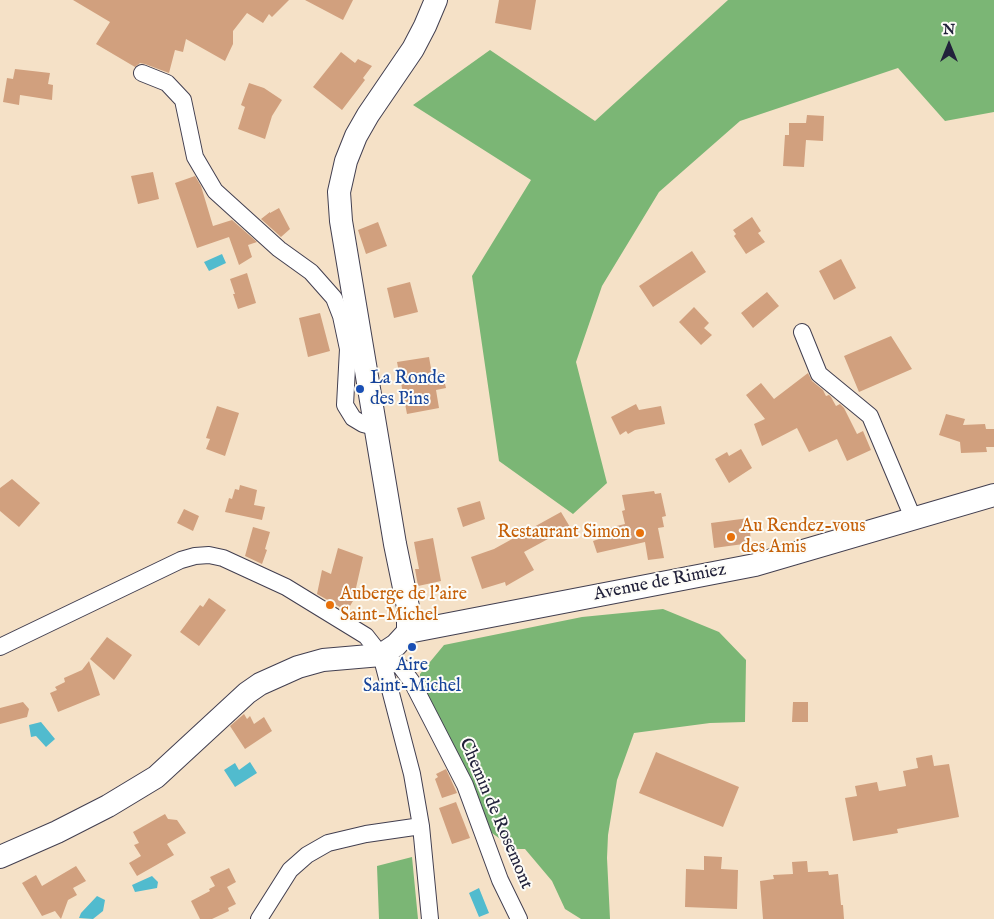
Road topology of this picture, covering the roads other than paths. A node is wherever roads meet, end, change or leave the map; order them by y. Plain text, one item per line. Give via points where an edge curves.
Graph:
1 (436, 0) edge
2 (142, 73) dead end
3 (802, 332) dead end
4 (376, 427) junction
5 (994, 495) edge
6 (912, 518) junction
7 (408, 632) junction
8 (0, 647) edge
9 (381, 655) junction
10 (421, 826) junction
11 (0, 857) edge
12 (258, 919) edge
13 (430, 919) edge
14 (519, 919) edge

1 - 4 street via 413,49 356,136 339,192 341,221
2 - 4 street via 167,83 183,100 195,157 215,191 279,249 311,272 334,298 348,349 346,405 353,418
3 - 6 street via 819,374 870,416
4 - 7 street via 408,607
5 - 6 street, Avenue de Rimiez
6 - 7 street, Avenue de Rimiez via 755,565
7 - 9 street
8 - 9 street via 181,560 209,555 223,558 286,588 366,636
9 - 10 street via 412,774
9 - 11 street via 323,660 260,684 156,777 108,806
9 - 14 street, Chemin de Rosemont via 401,667 412,682 465,784 500,880
10 - 12 street via 328,843 290,870
10 - 13 street

